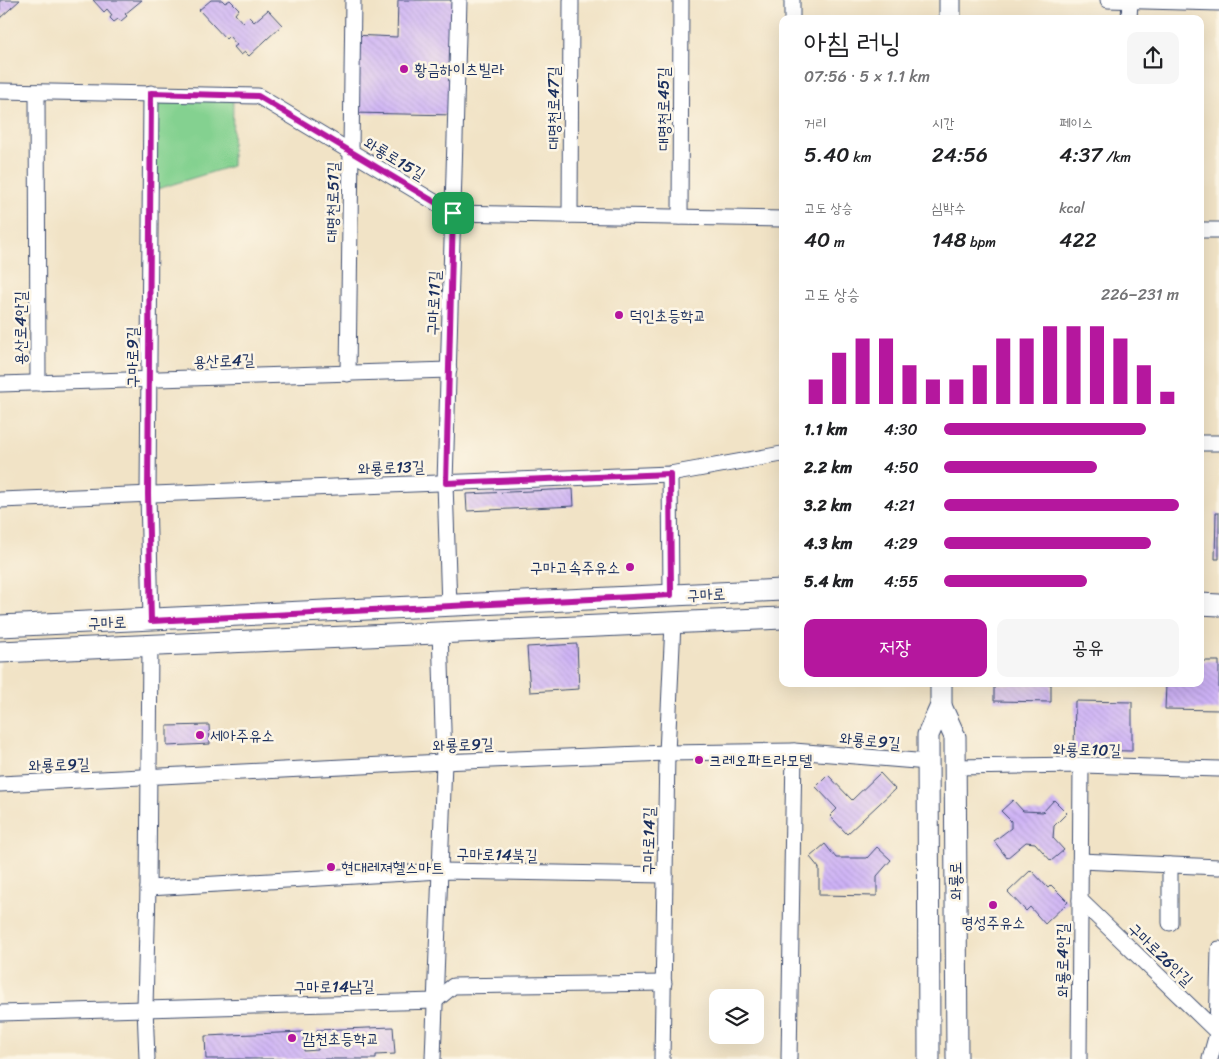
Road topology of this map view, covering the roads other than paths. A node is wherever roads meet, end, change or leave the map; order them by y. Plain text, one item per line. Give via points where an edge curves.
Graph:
1 (353, 0) edge
2 (459, 0) edge
3 (571, 0) edge
4 (680, 0) edge
5 (792, 0) edge
6 (950, 0) edge
7 (1108, 0) edge
8 (1130, 0) edge
9 (1219, 3) edge
10 (792, 15) edge
11 (950, 15) edge
12 (1129, 15) edge
13 (0, 90) edge
14 (36, 92) junction
15 (151, 93) junction
16 (350, 152) junction
17 (453, 213) junction
18 (570, 215) junction
19 (680, 217) junction
20 (779, 220) edge
21 (1204, 230) edge
22 (1219, 230) edge
23 (449, 370) junction
24 (348, 374) junction
25 (150, 380) junction
26 (38, 383) junction
27 (0, 384) edge
28 (1204, 442) edge
29 (1219, 443) edge
30 (779, 455) edge
31 (670, 474) junction
32 (446, 483) junction
33 (148, 494) junction
34 (0, 500) edge
35 (779, 590) edge
36 (671, 595) junction
37 (1204, 604) edge
38 (1219, 604) edge
39 (450, 607) junction
40 (779, 618) edge
41 (151, 621) junction
42 (672, 623) junction
43 (0, 626) edge
44 (440, 631) junction
45 (150, 645) junction
46 (0, 652) edge
47 (941, 687) edge
48 (941, 706) junction
49 (794, 751) junction
50 (667, 754) junction
51 (444, 762) junction
52 (928, 762) junction
53 (1081, 765) junction
54 (954, 766) junction
55 (1219, 769) edge
56 (149, 778) junction
57 (0, 784) edge
58 (1080, 861) junction
59 (1170, 865) junction
60 (1219, 867) edge
61 (441, 871) junction
62 (665, 875) junction
63 (148, 888) junction
64 (1080, 900) junction
65 (1170, 923) dead end
66 (1219, 949) edge
67 (664, 983) junction
68 (435, 1001) junction
69 (145, 1007) junction
70 (0, 1013) edge
71 (1218, 1034) edge
72 (147, 1059) edge
73 (434, 1059) edge
74 (662, 1059) edge
75 (789, 1059) edge
76 (929, 1059) edge
77 (956, 1059) edge
78 (1079, 1059) edge
79 (1210, 1059) edge

1 - 16 street, 대명천로51길
2 - 17 street, 구마로11길
3 - 18 street, 대명천로47길
4 - 19 street, 대명천로45길
5 - 10 street
6 - 11 main road
7 - 8 street
8 - 9 street
8 - 12 street
13 - 14 street, 와룡로15길
14 - 15 street, 와룡로15길
14 - 26 street, 용산로4안길
15 - 16 street, 와룡로15길 via 258,96
15 - 25 street, 구마로9길
16 - 17 street, 와룡로15길
16 - 24 street, 대명천로51길
17 - 18 street, 와룡로15길
17 - 23 street, 구마로11길
18 - 19 street, 와룡로15길
19 - 20 street, 와룡로15길
21 - 22 street
23 - 24 street, 용산로4길
23 - 32 street, 구마로11길
24 - 25 street, 용산로4길
25 - 26 street, 용산로4길
25 - 33 street, 구마로9길
26 - 27 street, 용산로4길
28 - 29 street
30 - 31 street, 와룡로13길
31 - 32 street, 와룡로13길
31 - 36 street
32 - 33 street, 와룡로13길
32 - 39 street, 구마로11길
33 - 34 street, 와룡로13길
33 - 41 street, 구마로9길
35 - 36 main road, 구마로
36 - 39 main road, 구마로
37 - 38 main road
39 - 41 main road, 구마로
40 - 42 main road, 구마로
41 - 43 main road, 구마로
42 - 44 main road, 구마로
42 - 50 street, 구마로14길
44 - 45 main road, 구마로
44 - 51 street
45 - 46 main road, 구마로
45 - 56 street
47 - 48 main road, 와룡로
48 - 52 main road, 와룡로 via 928,735
48 - 54 main road, 와룡로 via 955,737
49 - 50 street, 와룡로9길
49 - 52 street, 와룡로9길
49 - 75 street
50 - 51 street, 와룡로9길
50 - 62 street, 구마로14길
51 - 56 street, 와룡로9길
51 - 61 street
52 - 76 main road, 와룡로
53 - 54 street, 와룡로10길
53 - 55 street, 와룡로10길
53 - 58 street, 와룡로4안길
54 - 77 main road, 와룡로
56 - 57 street, 와룡로9길
56 - 63 street
58 - 59 street
58 - 64 street, 와룡로4안길
59 - 60 street
59 - 65 street
61 - 62 street, 구마로14북길
61 - 63 street, 구마로14북길
61 - 68 street
62 - 67 street, 구마로14길
63 - 69 street
64 - 71 street, 구마로26안길
64 - 78 street, 와룡로4안길
66 - 71 street, 구마로26안길
67 - 68 street via 454,986
67 - 74 street, 구마로14길
68 - 69 street, 구마로14남길
68 - 73 street
69 - 70 street, 구마로14남길
69 - 72 street
71 - 79 street

